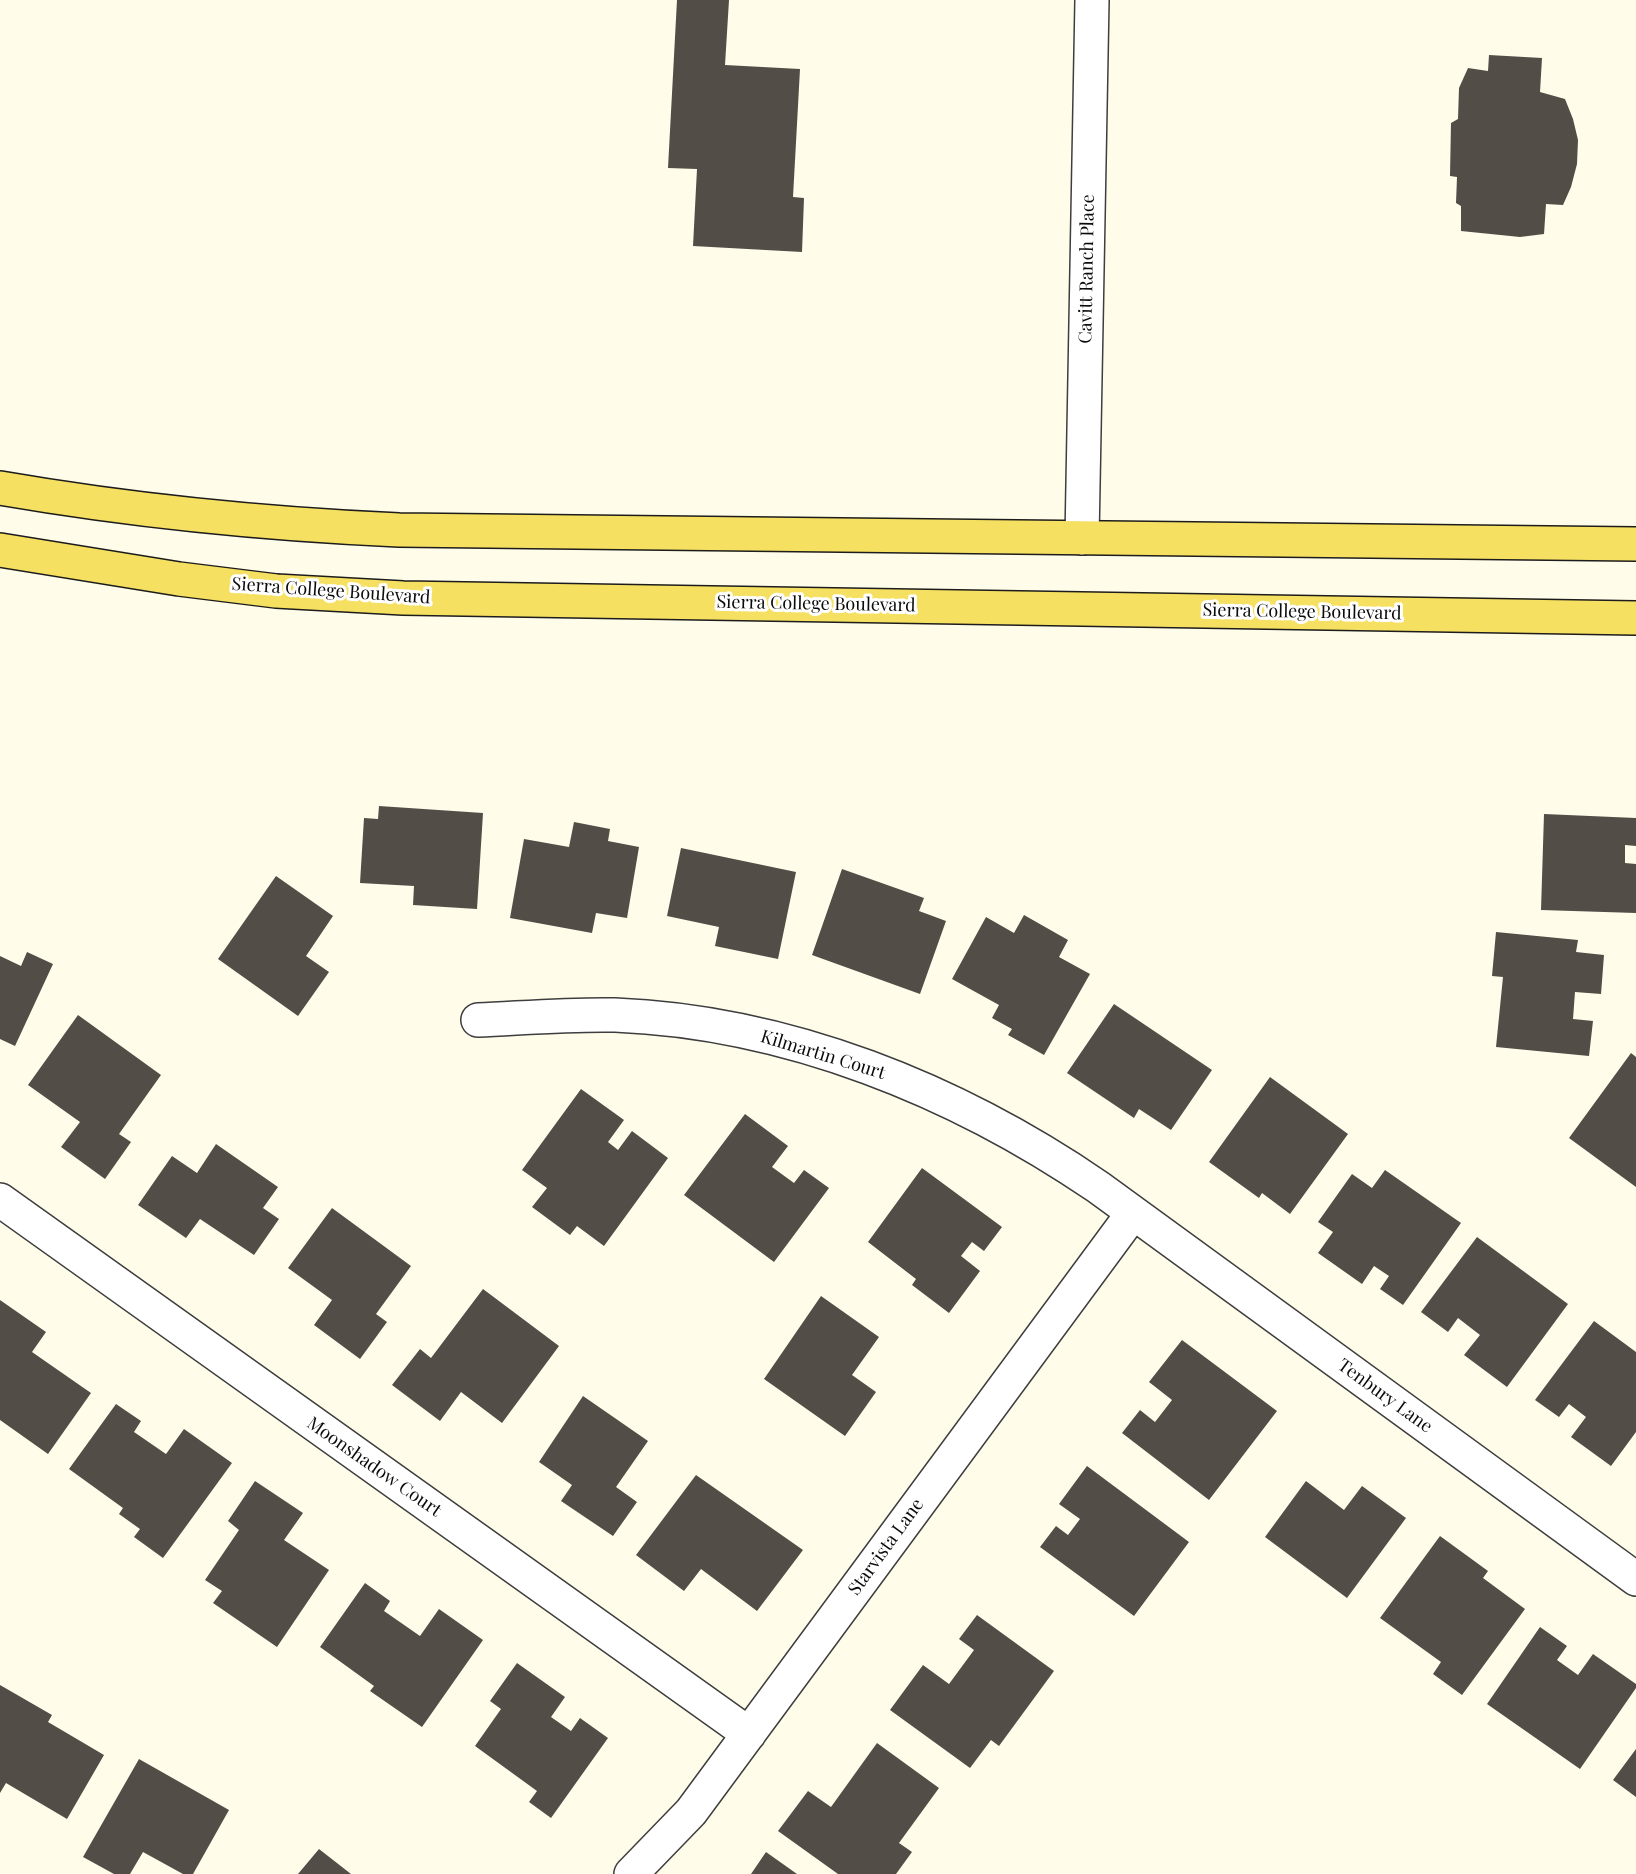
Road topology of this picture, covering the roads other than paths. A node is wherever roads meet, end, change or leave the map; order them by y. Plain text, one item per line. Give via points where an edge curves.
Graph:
1 (1092, 0) edge
2 (0, 488) edge
3 (1082, 538) junction
4 (1636, 544) edge
5 (0, 550) edge
6 (1636, 618) edge
7 (478, 1020) dead end
8 (0, 1200) edge
9 (1133, 1213) junction
10 (1636, 1579) edge
11 (749, 1734) junction
12 (631, 1874) edge

1 - 3 street, Cavitt Ranch Place
2 - 3 main road via 277,525 399,530
3 - 4 main road
5 - 6 main road, Sierra College Boulevard via 276,591 403,598
7 - 9 street, Kilmartin Court via 625,1016 676,1020 801,1046 908,1082 963,1107 1058,1160
8 - 11 street, Moonshadow Court
9 - 10 street, Tenbury Lane
9 - 11 street, Starvista Lane
11 - 12 street, Starvista Lane via 691,1812

